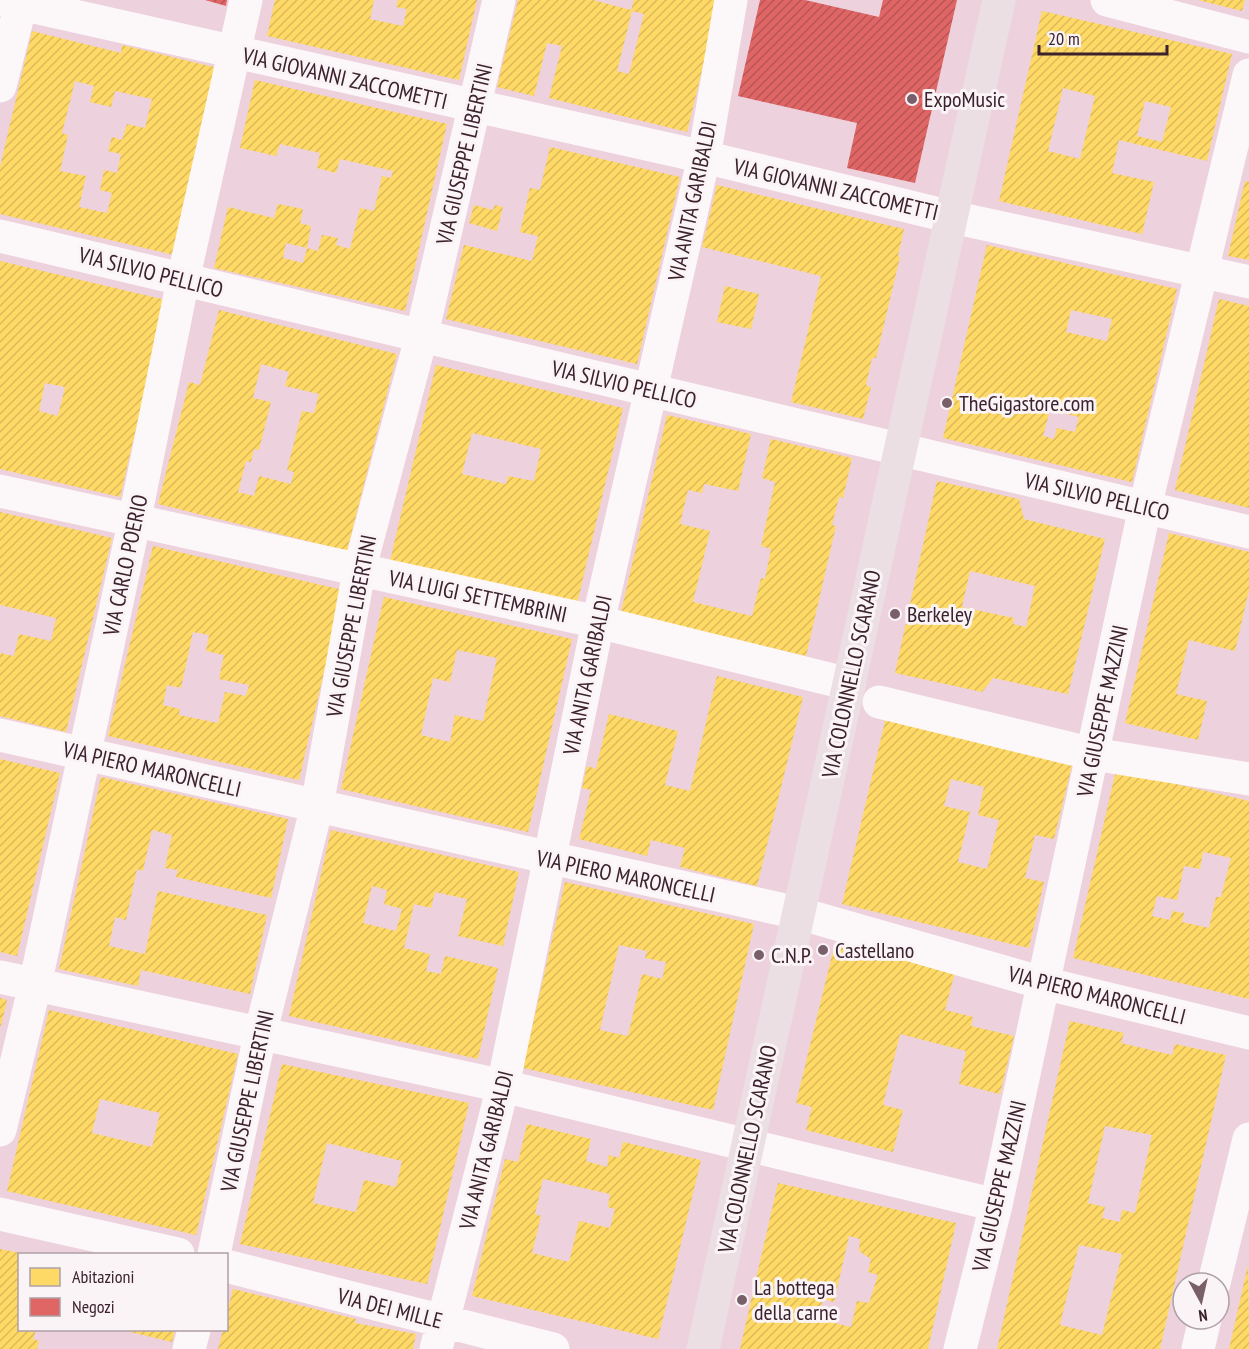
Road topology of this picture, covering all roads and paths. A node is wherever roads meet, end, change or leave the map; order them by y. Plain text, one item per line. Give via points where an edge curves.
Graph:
1 (246, 0) edge
2 (499, 0) edge
3 (731, 0) edge
4 (999, 0) edge
5 (1107, 0) edge
6 (15, 2) edge
7 (1249, 37) edge
8 (234, 54) junction
9 (1249, 75) edge
10 (0, 86) edge
11 (475, 108) junction
12 (704, 157) junction
13 (952, 217) junction
14 (0, 236) edge
15 (1202, 271) junction
16 (183, 280) junction
17 (1249, 282) edge
18 (421, 338) junction
19 (650, 390) junction
20 (900, 449) junction
21 (0, 491) edge
22 (1145, 507) junction
23 (134, 523) junction
24 (1249, 532) edge
25 (359, 571) junction
26 (598, 622) junction
27 (849, 684) junction
28 (879, 702) dead end
29 (0, 735) edge
30 (83, 754) junction
31 (1093, 754) junction
32 (1249, 780) edge
33 (317, 806) junction
34 (548, 860) junction
35 (798, 913) junction
36 (0, 977) edge
37 (1043, 983) junction
38 (35, 985) junction
39 (1249, 1033) edge
40 (260, 1035) junction
41 (503, 1086) junction
42 (0, 1130) edge
43 (1249, 1139) edge
44 (747, 1145) junction
45 (996, 1205) junction
46 (0, 1214) edge
47 (174, 1253) edge
48 (214, 1253) edge
49 (228, 1267) edge
50 (1217, 1271) edge
51 (194, 1331) edge
52 (1202, 1331) edge
53 (439, 1336) edge
54 (189, 1349) edge
55 (553, 1349) edge
56 (703, 1349) edge
57 (960, 1349) edge
58 (1198, 1349) edge

1 - 8 street, VIA CARLO POERIO
2 - 11 street, VIA GIUSEPPE LIBERTINI
3 - 12 street, VIA ANITA GARIBALDI
4 - 13 main road, VIA COLONNELLO SCARANO
5 - 7 street
6 - 8 street, VIA GIOVANNI ZACCOMETTI
6 - 10 street
8 - 11 street, VIA GIOVANNI ZACCOMETTI
8 - 16 street, VIA CARLO POERIO
9 - 15 street, VIA GIUSEPPE MAZZINI
11 - 12 street, VIA GIOVANNI ZACCOMETTI
11 - 18 street, VIA GIUSEPPE LIBERTINI
12 - 13 street, VIA GIOVANNI ZACCOMETTI
12 - 19 street, VIA ANITA GARIBALDI
13 - 15 street, VIA GIOVANNI ZACCOMETTI
13 - 20 main road, VIA COLONNELLO SCARANO
14 - 16 street, VIA SILVIO PELLICO
15 - 17 street, VIA GIOVANNI ZACCOMETTI
15 - 22 street, VIA GIUSEPPE MAZZINI
16 - 18 street, VIA SILVIO PELLICO
16 - 23 street, VIA CARLO POERIO
18 - 19 street, VIA SILVIO PELLICO
18 - 25 street, VIA GIUSEPPE LIBERTINI
19 - 20 street, VIA SILVIO PELLICO
19 - 26 street, VIA ANITA GARIBALDI
20 - 22 street, VIA SILVIO PELLICO
20 - 27 main road, VIA COLONNELLO SCARANO
21 - 23 street, VIA LUIGI SETTEMBRINI
22 - 24 street, VIA SILVIO PELLICO
22 - 31 street, VIA GIUSEPPE MAZZINI
23 - 25 street, VIA LUIGI SETTEMBRINI
23 - 30 street, VIA CARLO POERIO
25 - 26 street, VIA LUIGI SETTEMBRINI
25 - 33 street, VIA GIUSEPPE LIBERTINI
26 - 27 street, VIA LUIGI SETTEMBRINI
26 - 34 street, VIA ANITA GARIBALDI
27 - 35 main road, VIA COLONNELLO SCARANO
28 - 31 street
29 - 30 street, VIA PIERO MARONCELLI
30 - 33 street, VIA PIERO MARONCELLI
30 - 38 street, VIA CARLO POERIO
31 - 32 street
31 - 37 street, VIA GIUSEPPE MAZZINI
33 - 34 street, VIA PIERO MARONCELLI
33 - 40 street, VIA GIUSEPPE LIBERTINI
34 - 35 street, VIA PIERO MARONCELLI
34 - 41 street, VIA ANITA GARIBALDI
35 - 37 street, VIA PIERO MARONCELLI
35 - 44 main road, VIA COLONNELLO SCARANO
36 - 38 street
37 - 39 street, VIA PIERO MARONCELLI
37 - 45 street, VIA GIUSEPPE MAZZINI
38 - 40 street
38 - 42 street, VIA CARLO POERIO
40 - 41 street
40 - 48 street, VIA GIUSEPPE LIBERTINI
41 - 44 street
41 - 53 street, VIA ANITA GARIBALDI
43 - 50 street
44 - 45 street
44 - 56 main road, VIA COLONNELLO SCARANO
45 - 57 street, VIA GIUSEPPE MAZZINI
46 - 47 street
49 - 53 street, VIA DEI MILLE
51 - 54 street
52 - 58 street
53 - 55 street, VIA DEI MILLE

